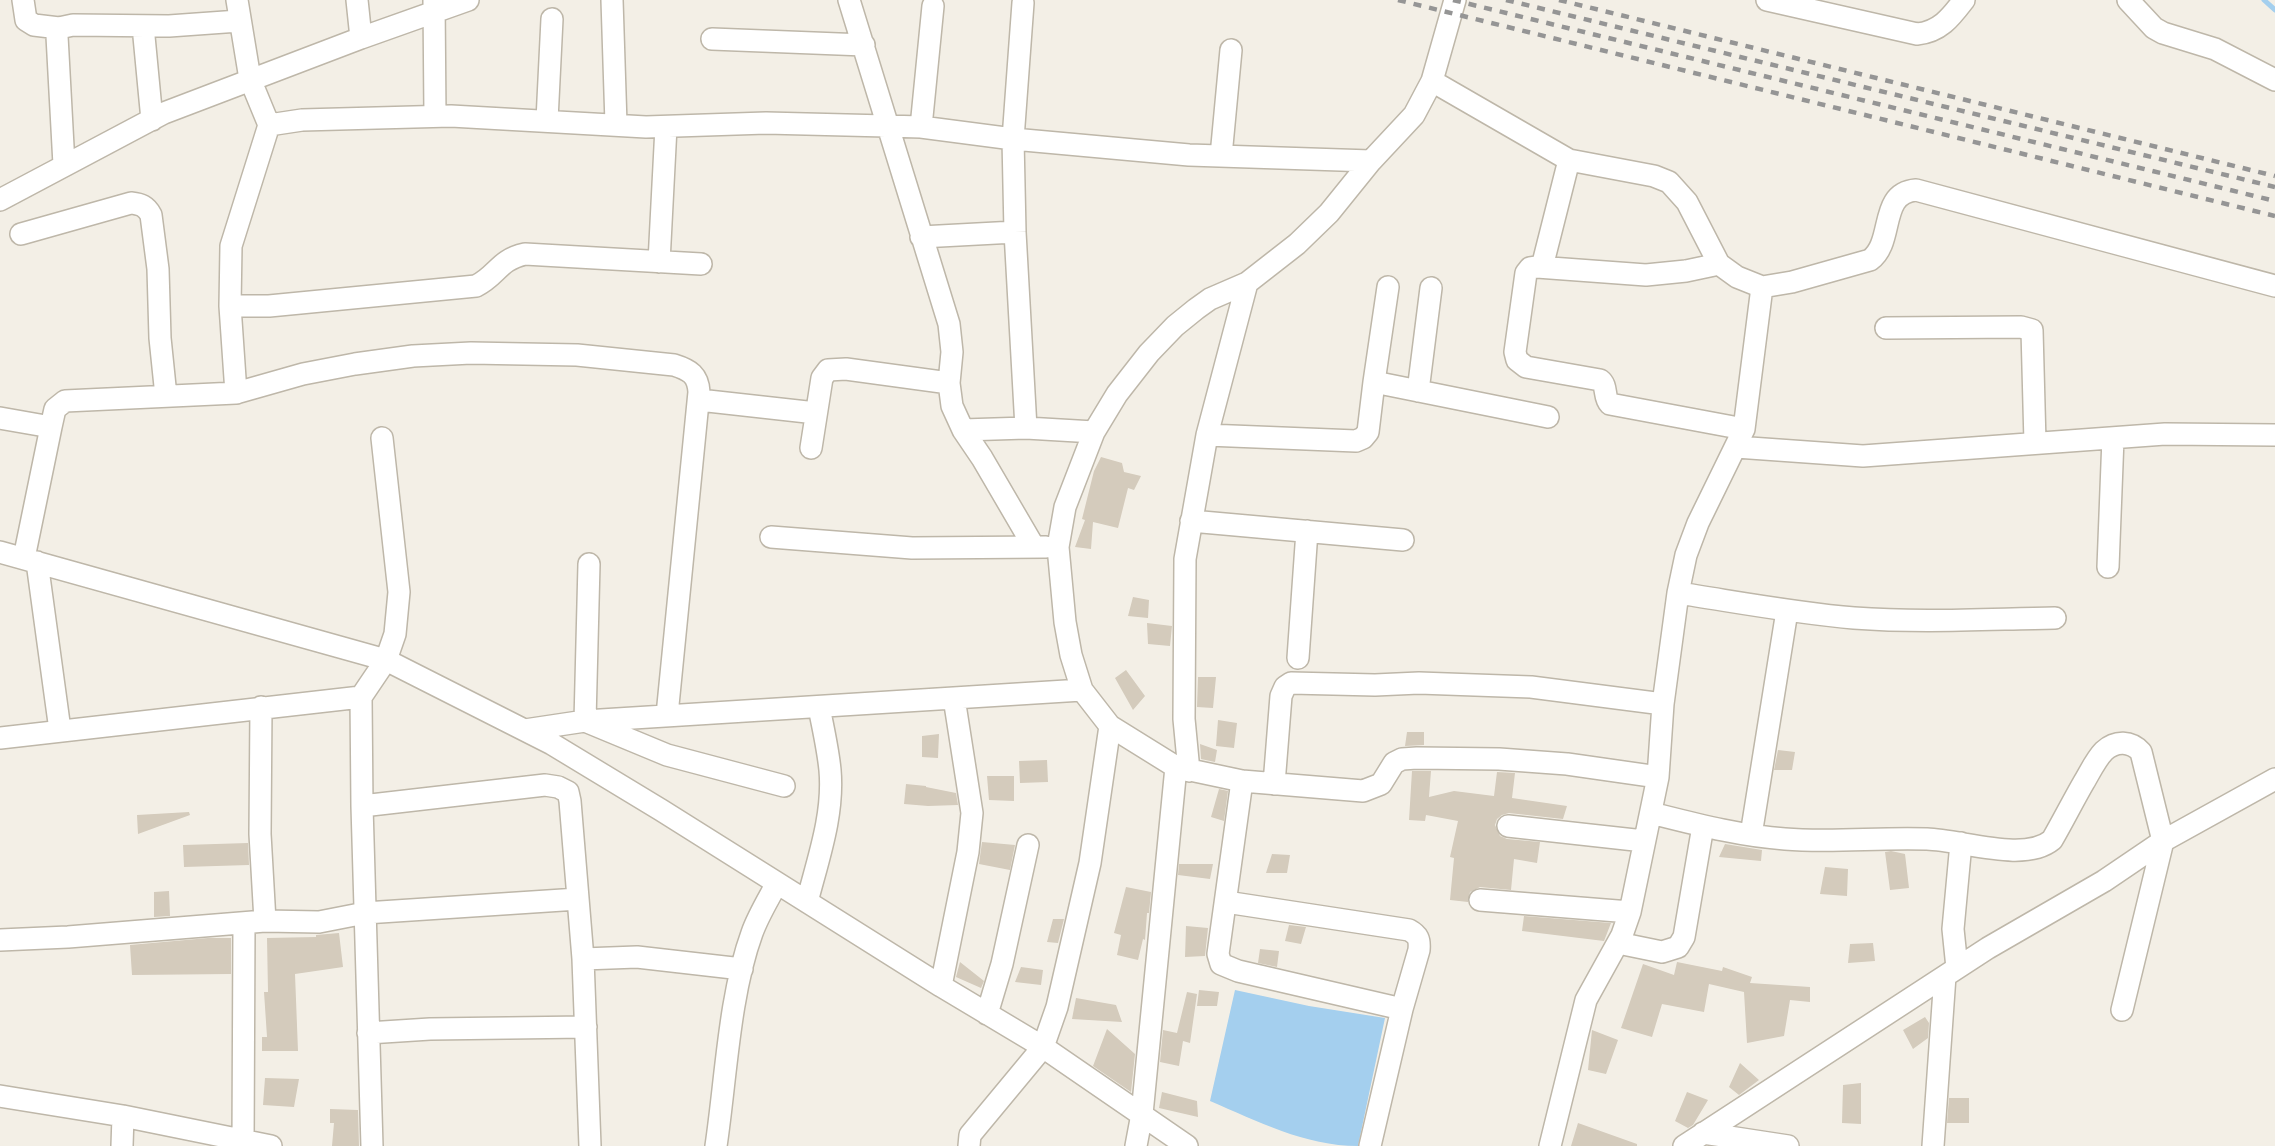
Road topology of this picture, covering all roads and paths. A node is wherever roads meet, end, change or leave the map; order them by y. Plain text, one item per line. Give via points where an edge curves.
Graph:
1 (22, 0) edge
2 (237, 0) edge
3 (357, 0) edge
4 (468, 0) edge
5 (612, 0) edge
6 (849, 0) edge
7 (1455, 0) edge
8 (1767, 0) edge
9 (2127, 0) edge
10 (1956, 2) edge
11 (1023, 3) dead end
12 (1802, 4) edge
13 (435, 6) edge
14 (933, 6) dead end
15 (552, 19) dead end
16 (239, 21) junction
17 (143, 26) junction
18 (59, 28) junction
19 (361, 38) junction
20 (712, 39) dead end
21 (864, 45) junction
22 (1231, 50) dead end
23 (250, 79) junction
24 (2275, 80) edge
25 (1432, 81) junction
26 (435, 116) junction
27 (152, 120) junction
28 (547, 120) junction
29 (269, 124) junction
30 (616, 124) junction
31 (886, 126) junction
32 (666, 127) junction
33 (921, 127) junction
34 (1013, 139) junction
35 (1221, 156) junction
36 (1569, 160) junction
37 (1371, 161) junction
38 (64, 165) junction
39 (0, 200) edge
40 (1015, 232) junction
41 (21, 234) dead end
42 (921, 237) junction
43 (659, 262) junction
44 (701, 264) dead end
45 (1719, 264) junction
46 (1542, 267) junction
47 (1247, 283) junction
48 (2275, 286) edge
49 (1388, 287) dead end
50 (1762, 287) junction
51 (1431, 288) dead end
52 (230, 306) junction
53 (1886, 328) dead end
54 (1374, 382) junction
55 (949, 383) junction
56 (1418, 391) junction
57 (236, 393) junction
58 (166, 396) junction
59 (699, 400) junction
60 (816, 413) junction
61 (1548, 417) dead end
62 (0, 418) edge
63 (51, 427) junction
64 (1026, 428) junction
65 (963, 430) junction
66 (1094, 432) junction
67 (1207, 435) junction
68 (2275, 435) edge
69 (382, 438) dead end
70 (1740, 438) junction
71 (2113, 438) junction
72 (2035, 443) junction
73 (811, 448) dead end
74 (1191, 520) junction
75 (1307, 531) junction
76 (771, 537) dead end
77 (1404, 540) dead end
78 (1034, 547) junction
79 (1058, 547) junction
80 (0, 552) edge
81 (30, 560) junction
82 (589, 564) dead end
83 (2109, 567) dead end
84 (1678, 592) junction
85 (1787, 611) junction
86 (2055, 618) dead end
87 (1298, 658) dead end
88 (386, 660) junction
89 (1082, 690) junction
90 (361, 697) junction
91 (954, 699) junction
92 (1664, 704) junction
93 (261, 707) junction
94 (819, 707) junction
95 (667, 715) junction
96 (585, 721) junction
97 (1110, 726) junction
98 (60, 730) junction
99 (525, 730) junction
100 (0, 738) edge
101 (1183, 769) junction
102 (1658, 777) junction
103 (2275, 779) edge
104 (1242, 781) junction
105 (1274, 784) junction
106 (784, 786) dead end
107 (362, 806) junction
108 (1650, 813) junction
109 (1508, 826) dead end
110 (1703, 826) junction
111 (1751, 835) junction
112 (1644, 841) junction
113 (2163, 841) junction
114 (1961, 843) junction
115 (1028, 845) dead end
116 (777, 883) junction
117 (578, 899) junction
118 (1480, 900) dead end
119 (807, 902) junction
120 (1226, 902) junction
121 (1630, 912) junction
122 (366, 913) junction
123 (266, 921) junction
124 (244, 924) junction
125 (0, 940) edge
126 (1618, 943) junction
127 (583, 959) junction
128 (742, 969) junction
129 (1951, 972) junction
130 (941, 986) junction
131 (1402, 1009) junction
132 (2122, 1010) dead end
133 (987, 1014) junction
134 (586, 1027) junction
135 (368, 1033) junction
136 (1043, 1047) junction
137 (0, 1096) edge
138 (1142, 1114) junction
139 (123, 1116) junction
140 (1703, 1133) junction
141 (243, 1142) edge
142 (122, 1146) edge
143 (270, 1146) edge
144 (372, 1146) edge
145 (590, 1146) edge
146 (716, 1146) edge
147 (969, 1146) edge
148 (1137, 1146) edge
149 (1187, 1146) edge
150 (1370, 1146) edge
151 (1550, 1146) edge
152 (1684, 1146) edge
153 (1788, 1146) edge
154 (1933, 1146) edge

1 - 18 street via 26,20
2 - 16 street
3 - 19 street
4 - 13 street
5 - 30 street
6 - 21 street
7 - 25 street
8 - 12 street
9 - 24 street via 2163,33 2215,49
10 - 12 street via 1943,26 1917,34
11 - 34 street
13 - 19 street
13 - 26 street
14 - 33 street
15 - 28 street
16 - 17 street
16 - 23 street
17 - 18 street
17 - 27 street
18 - 38 street
19 - 23 street
20 - 21 street
21 - 31 street
22 - 35 street
23 - 27 street
23 - 29 street
25 - 36 street
25 - 37 street via 1414,115
26 - 28 street
26 - 29 street
27 - 38 street
28 - 30 street
29 - 52 street via 231,246
30 - 32 street
31 - 32 street via 766,123
31 - 33 street
31 - 42 street
32 - 43 street
33 - 34 street
34 - 35 street
34 - 40 street
35 - 37 street
36 - 45 street via 1669,182 1688,202
36 - 46 street
37 - 47 street via 1329,213
38 - 39 street
40 - 42 street
40 - 64 street
41 - 58 street via 130,203 147,209 158,268
42 - 55 street via 949,324
43 - 44 street
43 - 52 street via 525,254 503,262 476,286 269,306
45 - 46 street via 1646,275
45 - 50 street
46 - 70 street via 1530,268 1526,273 1517,360 1523,365 1600,380 1607,400 1613,405
47 - 66 street via 1210,300 1175,326 1118,394
47 - 67 street
48 - 50 street via 1916,190 1905,191 1897,198 1879,254 1870,260
49 - 54 street
50 - 70 street
51 - 56 street
52 - 57 street
53 - 72 street via 2032,330
54 - 56 street
54 - 67 street via 1368,432 1356,441
55 - 60 street via 828,370 822,378
55 - 65 street via 951,406
56 - 61 street
57 - 58 street
57 - 59 street via 303,374 413,356 577,354 686,369 699,383
58 - 63 street via 65,401 55,409
59 - 60 street
59 - 95 street
60 - 73 street
62 - 63 street
63 - 81 street
64 - 65 street
64 - 66 street
65 - 78 street
66 - 79 street via 1065,507
67 - 74 street
68 - 71 street via 2165,434
69 - 88 street via 399,592 395,634
70 - 72 street via 1863,456
70 - 84 street via 1698,523
71 - 72 street
71 - 83 street
74 - 75 street
74 - 101 street via 1185,560
75 - 77 street
75 - 87 street
76 - 78 street via 912,548
78 - 79 street
79 - 89 street via 1065,622
80 - 81 street
81 - 88 street
81 - 98 street
82 - 96 street
84 - 85 street
84 - 92 street
85 - 86 street via 1907,620
85 - 111 street
88 - 90 street
88 - 99 street
89 - 91 street
89 - 97 street
90 - 93 street
90 - 107 street
91 - 94 street
91 - 130 street via 972,813
92 - 102 street
92 - 105 street via 1531,687 1291,683 1281,696
93 - 98 street
93 - 123 street via 260,834
94 - 95 street
94 - 119 street via 830,771 830,798
95 - 96 street
96 - 99 street
96 - 106 street via 667,755
97 - 101 street
97 - 136 street via 1090,862 1057,1008
98 - 100 street
99 - 116 street
101 - 104 street
101 - 138 street
102 - 105 street via 1567,764 1417,758 1394,763 1381,784 1363,791
102 - 108 street
103 - 113 street
104 - 105 street
104 - 120 street
107 - 117 street via 558,787 568,792 570,801
107 - 122 street
108 - 110 street
108 - 112 street
109 - 112 street
110 - 111 street
110 - 126 street via 1684,937 1678,947 1662,952
111 - 114 street
112 - 121 street
113 - 114 street via 2141,752 2124,742 2104,751 2052,840 2044,846 2033,850
113 - 129 street via 2104,881
113 - 132 street
114 - 129 street
115 - 133 street
116 - 119 street
116 - 128 street via 755,924
117 - 122 street
117 - 127 street
118 - 121 street
119 - 130 street
120 - 131 street via 1218,954 1227,968
120 - 131 street via 1409,930 1419,942
121 - 126 street
122 - 123 street via 319,922
122 - 135 street
123 - 124 street
124 - 125 street
124 - 141 street
126 - 151 street via 1586,1000
127 - 128 street via 637,957
127 - 134 street
128 - 146 street
129 - 140 street
129 - 154 street
130 - 133 street
131 - 150 street
133 - 136 street
134 - 135 street
134 - 145 street
135 - 144 street
136 - 138 street
136 - 147 street via 970,1135
137 - 139 street
138 - 148 street
138 - 149 street
139 - 141 street
139 - 142 street
140 - 152 street
140 - 153 street
141 - 143 street

